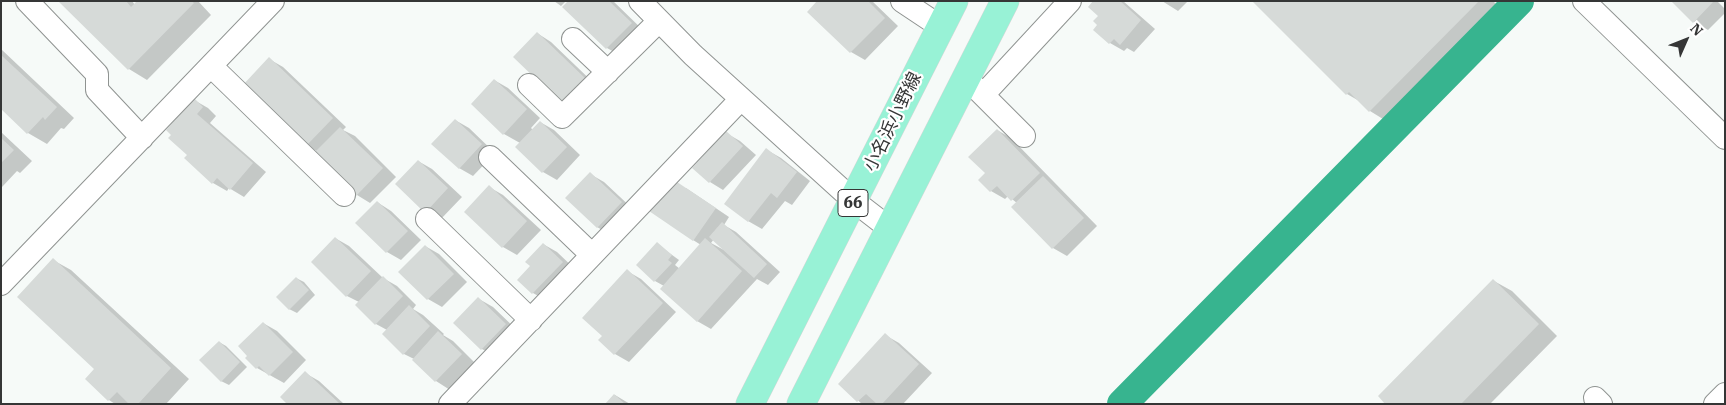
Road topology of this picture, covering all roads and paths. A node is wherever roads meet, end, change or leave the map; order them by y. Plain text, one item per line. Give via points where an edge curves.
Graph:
1 (27, 1) edge
2 (273, 1) edge
3 (640, 1) edge
4 (902, 1) edge
5 (954, 1) edge
6 (1005, 1) edge
7 (1070, 1) edge
8 (1584, 1) edge
9 (659, 21) junction
10 (941, 27) junction
11 (573, 39) dead end
12 (211, 66) junction
13 (608, 72) junction
14 (529, 85) dead end
15 (975, 87) junction
16 (741, 99) junction
17 (1024, 136) dead end
18 (142, 138) junction
19 (1725, 138) edge
20 (490, 157) dead end
21 (344, 196) dead end
22 (854, 201) junction
23 (426, 219) dead end
24 (889, 228) junction
25 (592, 255) junction
26 (1, 284) edge
27 (530, 320) junction
28 (1725, 394) edge
29 (450, 404) edge
30 (750, 404) edge
31 (801, 404) edge
32 (1715, 404) edge

1 - 18 street via 97,74 97,90
2 - 12 street
3 - 9 street
4 - 10 street
5 - 10 main road, 小名浜小野線 / 66
6 - 15 main road, 66
7 - 15 street
8 - 19 street
9 - 13 street
9 - 16 street
10 - 22 main road, 小名浜小野線 / 66
11 - 13 street
12 - 18 street
12 - 21 street
13 - 14 street via 562,117
15 - 17 street
15 - 24 main road, 66
16 - 22 street
16 - 25 street
18 - 26 street
20 - 25 street
22 - 24 street
22 - 30 main road, 小名浜小野線 / 66
23 - 27 street
24 - 31 main road, 66
25 - 27 street
27 - 29 street
28 - 32 street

